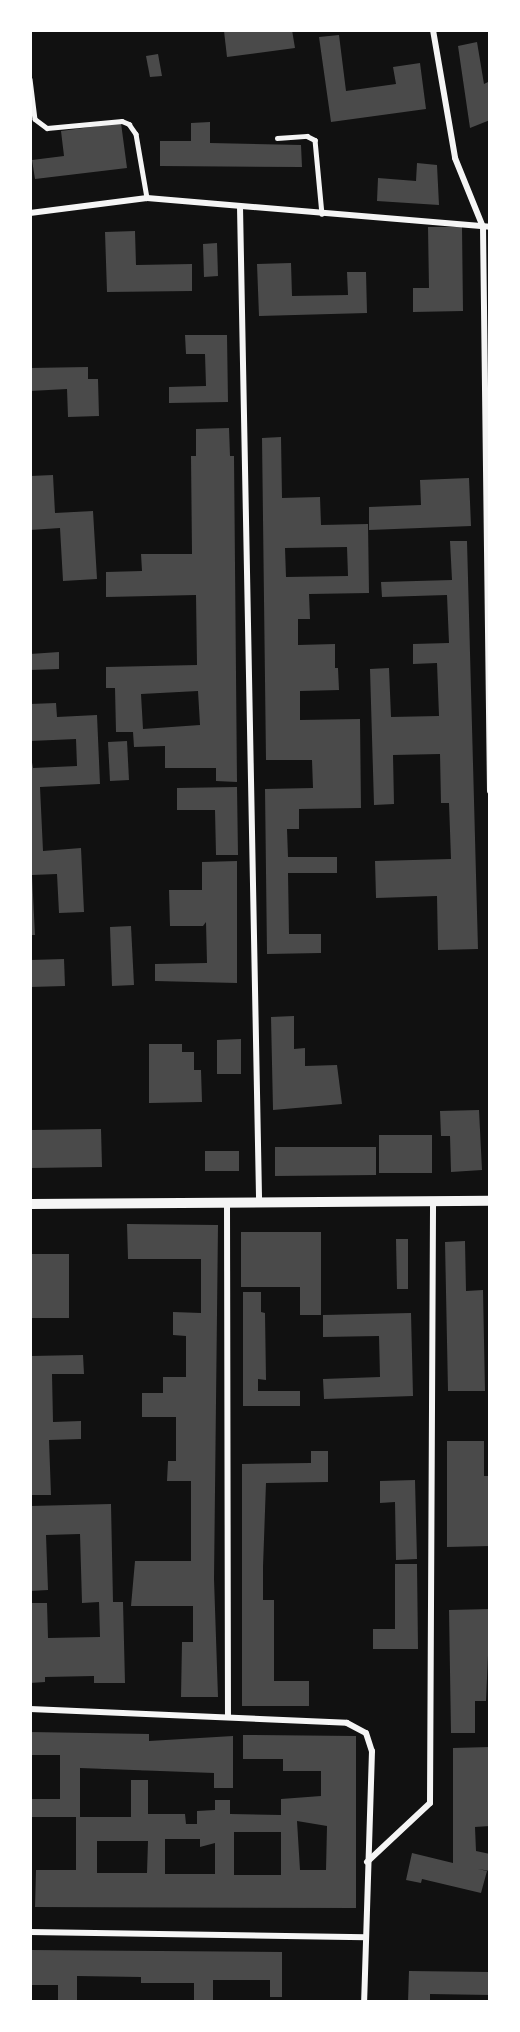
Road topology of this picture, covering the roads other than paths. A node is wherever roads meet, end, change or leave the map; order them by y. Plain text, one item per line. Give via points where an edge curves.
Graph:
1 (433, 30) edge
2 (30, 80) edge
3 (277, 138) dead end
4 (147, 198) junction
5 (240, 207) junction
6 (30, 213) edge
7 (322, 214) junction
8 (487, 227) edge
9 (490, 791) edge
10 (259, 1201) junction
11 (490, 1201) edge
12 (227, 1202) junction
13 (433, 1202) junction
14 (30, 1204) edge
15 (30, 1709) edge
16 (228, 1716) junction
17 (367, 1862) junction
18 (30, 1932) edge
19 (366, 1937) junction
20 (364, 2002) edge

1 - 8 street via 455,158
2 - 4 lane via 35,119 47,128 122,121 129,124 136,134
3 - 7 lane via 308,136 315,140
4 - 5 street
4 - 6 street
5 - 7 street
5 - 10 street
7 - 8 street
8 - 9 street
10 - 12 street
10 - 13 street
11 - 13 street
12 - 14 street
12 - 16 street
13 - 17 street via 430,1803
15 - 16 street
16 - 17 street via 347,1723 366,1733 372,1751
17 - 19 street
18 - 19 street
19 - 20 street

